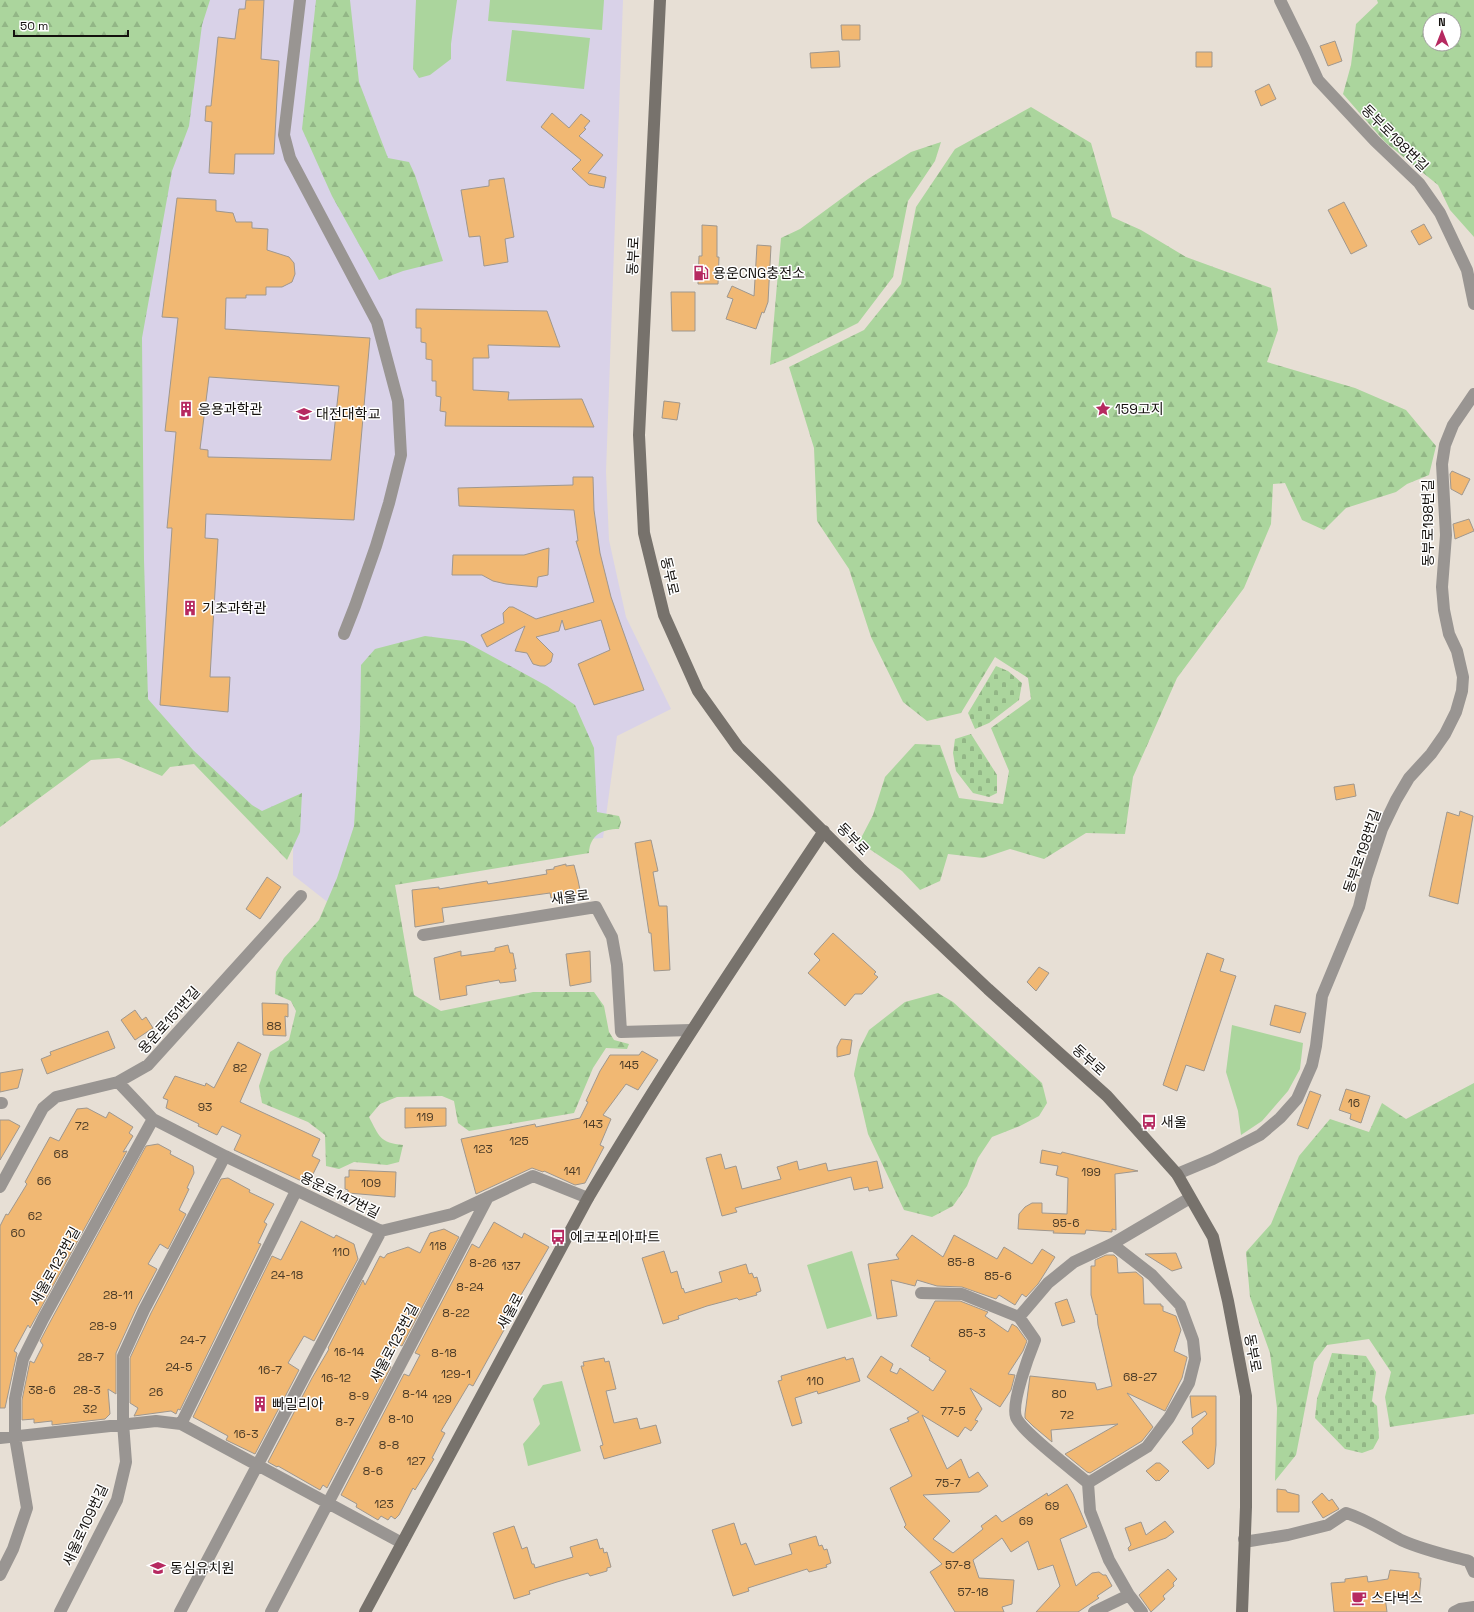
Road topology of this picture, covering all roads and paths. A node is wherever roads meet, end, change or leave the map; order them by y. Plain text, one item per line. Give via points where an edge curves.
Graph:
1 (300, 0) edge
2 (660, 0) edge
3 (1280, 0) edge
4 (1474, 304) edge
5 (1474, 394) edge
6 (344, 634) dead end
7 (824, 831) junction
8 (301, 896) dead end
9 (423, 935) dead end
10 (691, 1030) junction
11 (118, 1082) junction
12 (153, 1119) junction
13 (225, 1156) junction
14 (1176, 1174) junction
15 (0, 1187) edge
16 (296, 1191) junction
17 (488, 1197) junction
18 (588, 1198) junction
19 (1190, 1198) junction
20 (381, 1231) junction
21 (1112, 1244) junction
22 (921, 1293) dead end
23 (1020, 1317) junction
24 (123, 1423) junction
25 (181, 1424) junction
26 (15, 1436) junction
27 (0, 1438) edge
28 (257, 1465) junction
29 (1088, 1483) junction
30 (328, 1503) junction
31 (1244, 1539) junction
32 (402, 1543) junction
33 (1474, 1572) edge
34 (0, 1575) edge
35 (1129, 1595) junction
36 (1474, 1607) edge
37 (60, 1612) edge
38 (180, 1612) edge
39 (271, 1612) edge
40 (365, 1612) edge
41 (1094, 1612) edge
42 (1142, 1612) edge
43 (1242, 1612) edge
44 (1454, 1612) edge

1 - 6 street via 284,135 290,158 377,322 398,401 401,455 390,503
2 - 7 main road, 동부로 via 640,435 644,533 664,615 698,691 738,748
3 - 4 street, 동부로198번길 via 1318,80 1375,142 1419,184 1440,213 1467,270
5 - 14 street, 동부로198번길 via 1453,425 1444,445 1442,464 1446,535 1442,587 1444,610 1463,677 1456,712 1431,754 1409,778 1382,829 1359,907 1322,996 1312,1065 1297,1099 1260,1135 1213,1160
7 - 10 main road, 새울로
7 - 14 main road, 동부로 via 988,989 1107,1096
8 - 11 street, 용운로151번길 via 148,1065
9 - 10 street, 새울로 via 596,907 612,937 617,965 622,1032
10 - 18 main road, 새울로
11 - 12 street, 용운로147번길
11 - 15 street, 용운로151번길 via 56,1097 43,1108
12 - 13 street, 용운로147번길
12 - 26 street, 새울로123번길 via 23,1359 15,1399
13 - 16 street, 용운로147번길
13 - 24 street via 144,1310 123,1356
14 - 19 main road, 동부로
16 - 20 street, 용운로147번길
16 - 25 street
17 - 18 street, 용운로147번길 via 533,1176
17 - 20 street, 용운로147번길 via 452,1214
17 - 30 street, 새울로123번길
18 - 32 main road, 새울로
19 - 21 street
19 - 31 main road, 동부로 via 1213,1237 1246,1396
20 - 28 street
21 - 23 street via 1074,1262 1048,1283
21 - 29 street via 1152,1275 1180,1305 1193,1340 1195,1359 1189,1383 1169,1418 1147,1447
22 - 23 street via 962,1294
23 - 29 street via 1035,1340 1015,1405 1016,1416 1025,1430
24 - 25 street via 156,1421
24 - 26 street
24 - 37 street, 새울로109번길 via 126,1462 117,1500
25 - 28 street
26 - 27 street
26 - 34 street via 27,1508 13,1549
28 - 30 street
28 - 38 street
29 - 35 street via 1090,1511 1109,1560
30 - 32 street
30 - 39 street
31 - 33 street via 1302,1532 1328,1525 1346,1513 1359,1517 1402,1540 1469,1561
31 - 43 main road, 동부로
32 - 40 main road, 새울로
35 - 41 street
35 - 42 street
36 - 44 street

